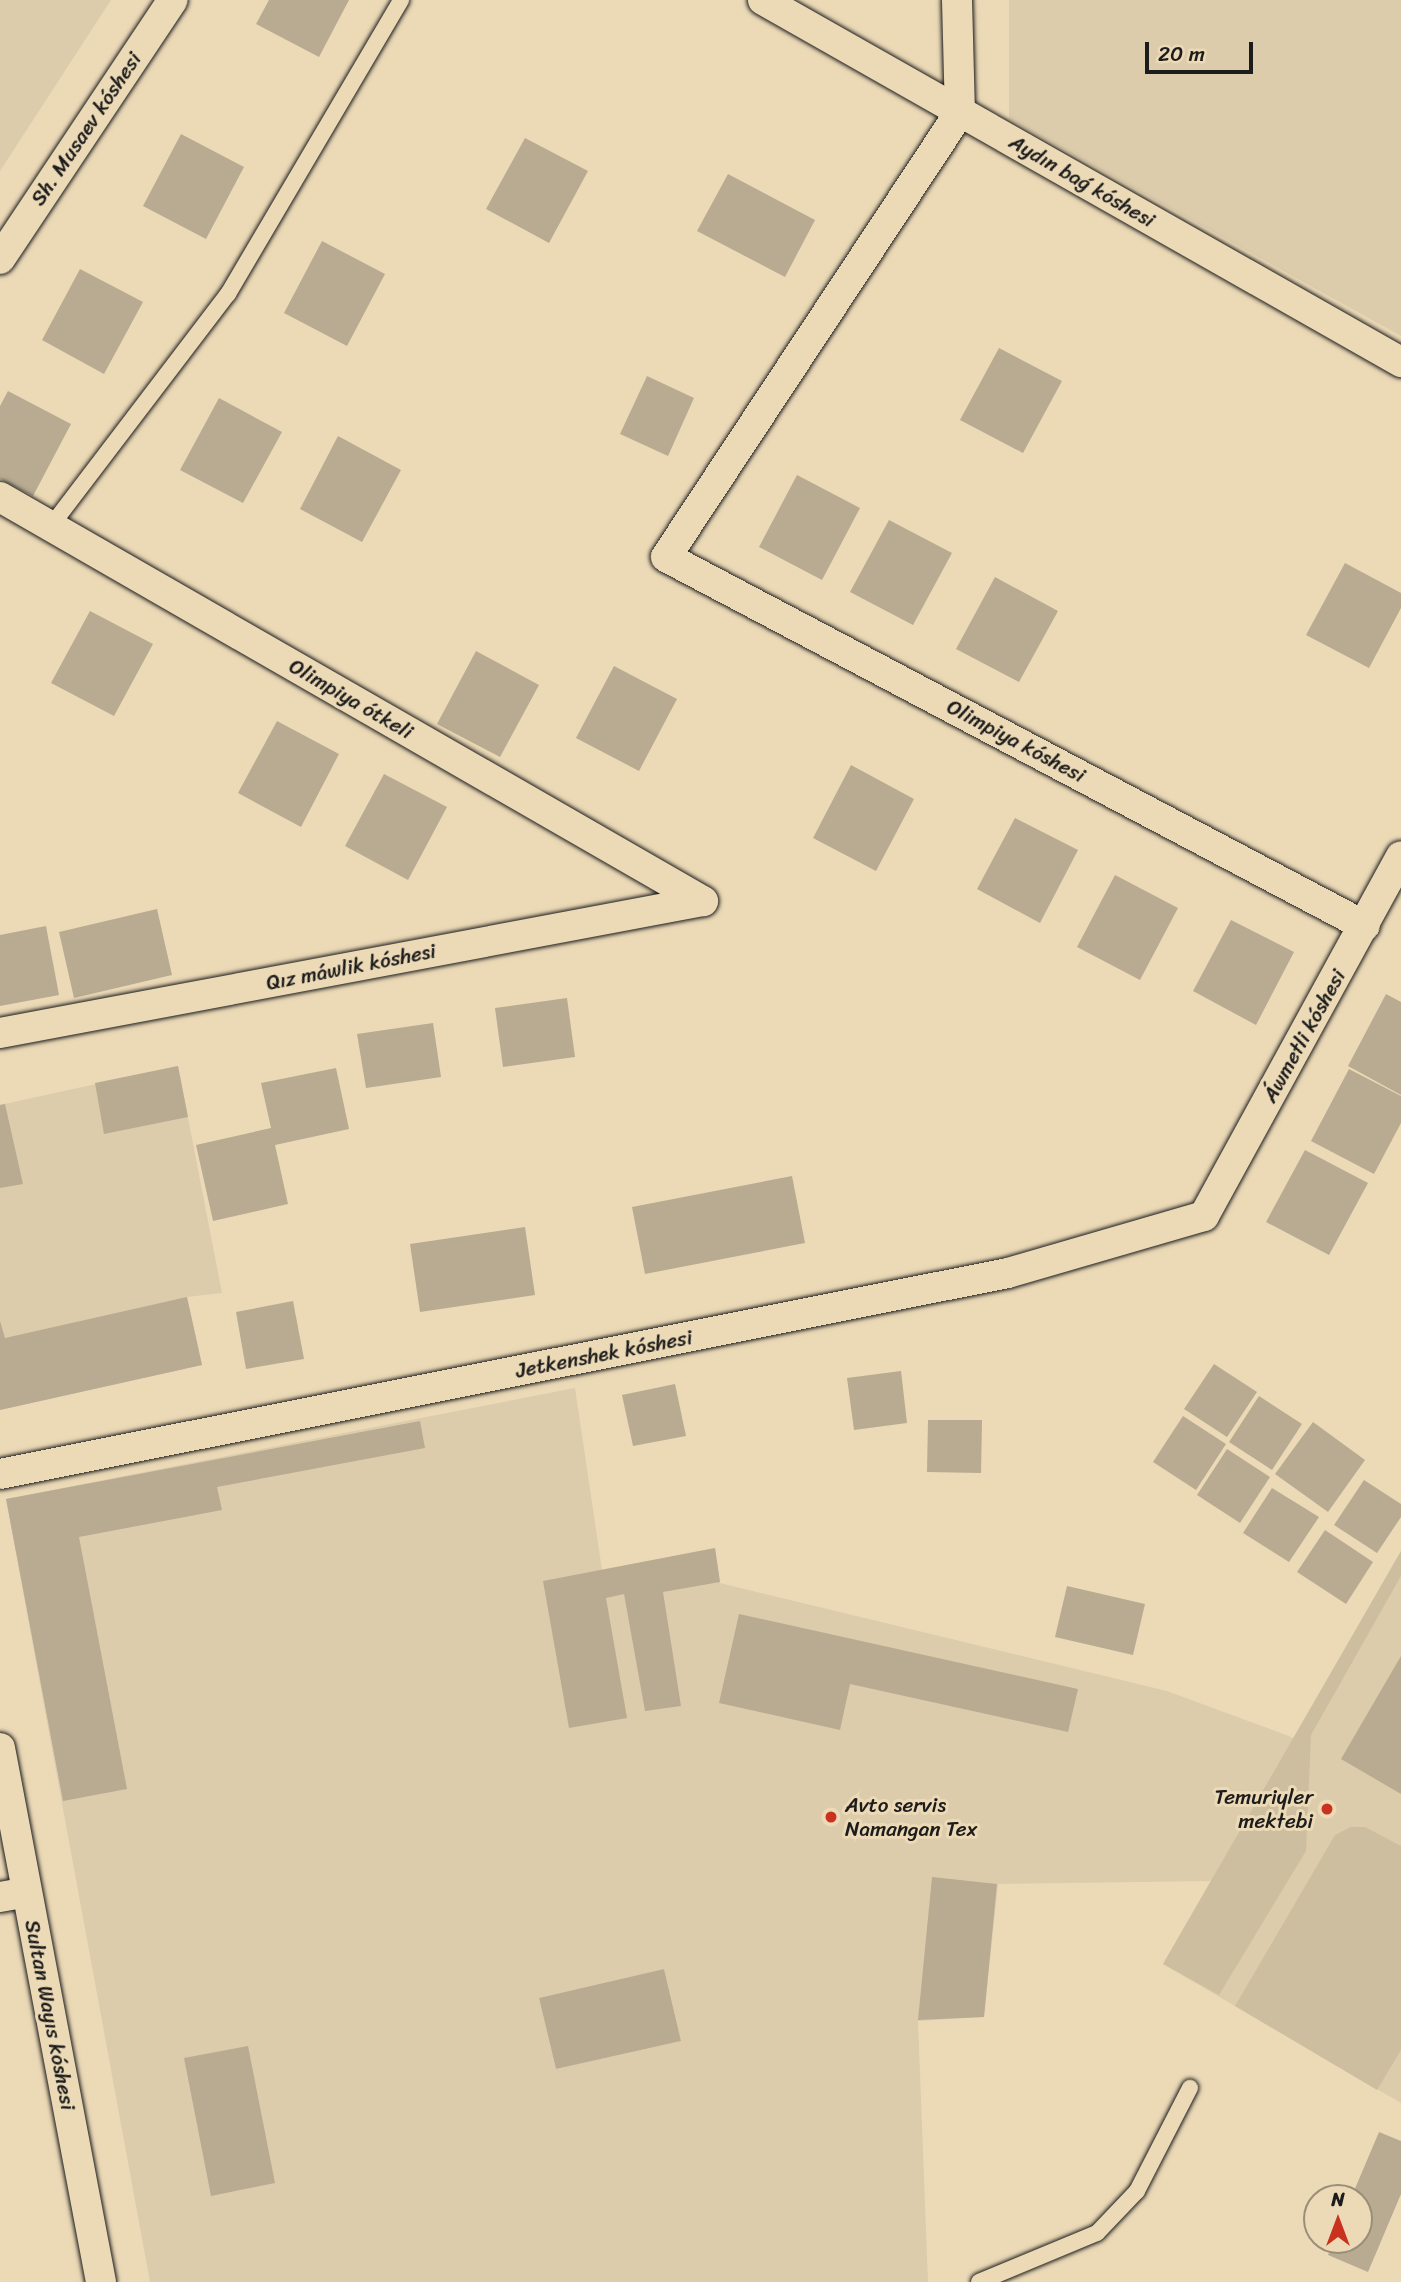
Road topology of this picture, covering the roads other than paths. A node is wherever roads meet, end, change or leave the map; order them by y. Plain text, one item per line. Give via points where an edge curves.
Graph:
1 (173, 0) edge
2 (401, 0) edge
3 (764, 0) edge
4 (957, 0) edge
5 (960, 112) junction
6 (0, 259) edge
7 (1401, 362) edge
8 (0, 497) edge
9 (51, 526) junction
10 (1401, 856) edge
11 (703, 901) joint
12 (1365, 926) junction
13 (0, 1033) edge
14 (1204, 1216) joint
15 (0, 1474) edge
16 (0, 1748) edge
17 (14, 1895) edge
18 (1190, 2088) dead end
19 (101, 2282) edge
20 (979, 2282) edge

1 - 6 street, Sh. Musaev kóshesi
2 - 9 lane via 228,294
3 - 5 street, Aydın baǵ kóshesi
4 - 5 street
5 - 7 street, Aydın baǵ kóshesi
5 - 12 street, Olimpiya kóshesi via 666,556
8 - 9 street, Olimpiya ótkeli
9 - 11 street, Olimpiya ótkeli
10 - 12 street, Áwmetli kóshesi
11 - 13 street, Qız máwlik kóshesi
12 - 14 street, Áwmetli kóshesi
14 - 15 street, Jetkenshek kóshesi via 1008,1273
16 - 17 street, Sultan Wayıs kóshesi
17 - 19 street, Sultan Wayıs kóshesi
18 - 20 lane via 1137,2191 1097,2233

